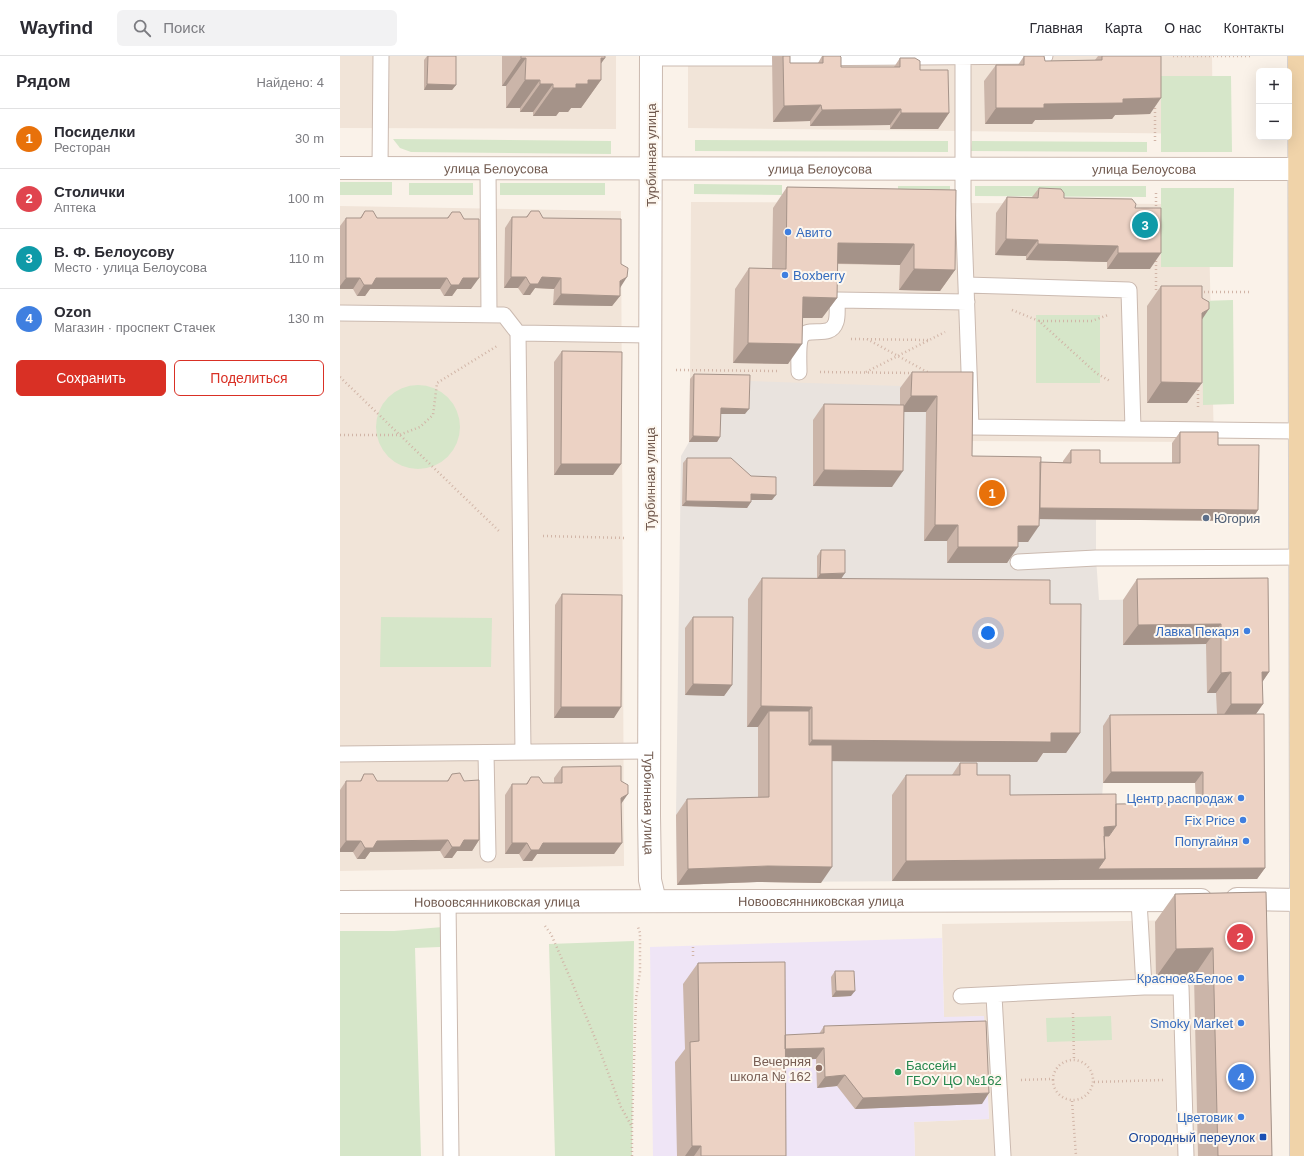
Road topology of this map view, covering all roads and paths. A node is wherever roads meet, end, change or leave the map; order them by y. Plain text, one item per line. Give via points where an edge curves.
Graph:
1 (380, 56) edge
2 (1045, 56) edge
3 (1172, 56) edge
4 (1198, 56) edge
5 (1252, 56) edge
6 (1299, 56) edge
7 (651, 57) edge
8 (784, 57) edge
9 (963, 57) edge
10 (1155, 103) edge
11 (1155, 147) dead end
12 (340, 168) edge
13 (380, 168) junction
14 (488, 168) junction
15 (651, 169) junction
16 (962, 169) junction
17 (1299, 169) junction
18 (1156, 186) dead end
19 (1156, 216) edge
20 (1156, 254) edge
21 (966, 285) junction
22 (1129, 290) junction
23 (1156, 291) junction
24 (1163, 291) edge
25 (1198, 292) edge
26 (1250, 292) dead end
27 (967, 302) junction
28 (1129, 306) junction
29 (1009, 309) dead end
30 (340, 313) edge
31 (489, 315) junction
32 (1039, 321) junction
33 (518, 333) junction
34 (650, 335) junction
35 (502, 343) dead end
36 (898, 356) junction
37 (673, 370) dead end
38 (799, 372) junction
39 (866, 372) junction
40 (916, 373) edge
41 (923, 373) edge
42 (340, 377) edge
43 (1198, 378) edge
44 (1132, 394) junction
45 (1133, 429) junction
46 (1198, 430) junction
47 (1300, 431) junction
48 (340, 435) edge
49 (399, 435) junction
50 (499, 532) dead end
51 (520, 535) junction
52 (626, 538) dead end
53 (1301, 557) junction
54 (1018, 562) edge
55 (649, 751) junction
56 (523, 752) junction
57 (486, 753) junction
58 (340, 754) edge
59 (488, 854) dead end
60 (1301, 900) junction
61 (448, 901) junction
62 (655, 901) junction
63 (1139, 901) junction
64 (340, 902) edge
65 (635, 921) dead end
66 (544, 925) dead end
67 (693, 946) dead end
68 (693, 956) dead end
69 (1144, 987) junction
70 (1072, 991) junction
71 (961, 996) dead end
72 (994, 996) junction
73 (1074, 1060) junction
74 (1052, 1079) junction
75 (1184, 1079) junction
76 (999, 1080) junction
77 (1094, 1082) junction
78 (1072, 1101) junction
79 (632, 1126) junction
80 (451, 1156) edge
81 (632, 1156) edge
82 (1003, 1156) edge
83 (1076, 1156) edge
84 (1186, 1156) edge
85 (1301, 1156) edge

1 - 13 lane
2 - 9 lane
3 - 4 path
4 - 5 path
6 - 17 main road
7 - 8 lane
7 - 15 street, Турбинная улица
8 - 9 lane
9 - 16 lane
10 - 11 path
12 - 13 street, улица Белоусова
13 - 14 street, улица Белоусова
14 - 15 street, улица Белоусова
14 - 31 lane
15 - 16 street, улица Белоусова
15 - 34 street, Турбинная улица
16 - 17 street, улица Белоусова
16 - 21 lane
17 - 47 main road
18 - 19 path
20 - 23 path
21 - 22 lane
21 - 27 lane
22 - 23 path
22 - 28 lane
23 - 24 path
25 - 26 path
27 - 38 lane via 837,300 836,322 833,328 826,332 809,332 800,340
27 - 45 lane via 971,427
28 - 32 path via 1092,321
28 - 44 lane
29 - 32 path
30 - 31 lane
31 - 33 lane via 504,315
32 - 44 path via 1096,373
33 - 34 lane
33 - 51 lane
34 - 55 street, Турбинная улица
35 - 49 path via 437,383 432,415 420,427
36 - 36 path via 928,340 866,339 872,342
36 - 39 path
36 - 41 path via 930,373
37 - 38 path
38 - 39 path
39 - 40 path
42 - 49 path
43 - 46 path
44 - 45 lane
45 - 46 lane
46 - 47 lane
47 - 53 main road
48 - 49 path
49 - 50 path
51 - 52 path
51 - 56 lane
53 - 54 lane via 1096,558
53 - 60 main road
55 - 56 lane
55 - 62 street, Турбинная улица via 650,880
56 - 57 lane
57 - 58 lane
57 - 59 lane
60 - 63 street, Новоовсянниковская улица
60 - 85 main road
61 - 62 street, Новоовсянниковская улица
61 - 64 street, Новоовсянниковская улица
61 - 80 lane
62 - 63 street, Новоовсянниковская улица
63 - 69 lane
65 - 79 path via 640,933 640,972 636,998
66 - 79 path via 551,934 621,1107
67 - 68 path
69 - 70 lane
69 - 75 lane via 1181,987
70 - 72 lane
70 - 73 path
71 - 72 lane
72 - 76 lane
73 - 74 path via 1063,1062 1056,1069
73 - 77 path via 1084,1063 1091,1071
74 - 76 path
74 - 78 path via 1054,1090 1062,1098
75 - 77 path
75 - 84 lane
76 - 82 lane
77 - 78 path via 1090,1092 1082,1099
78 - 83 path
79 - 81 path

